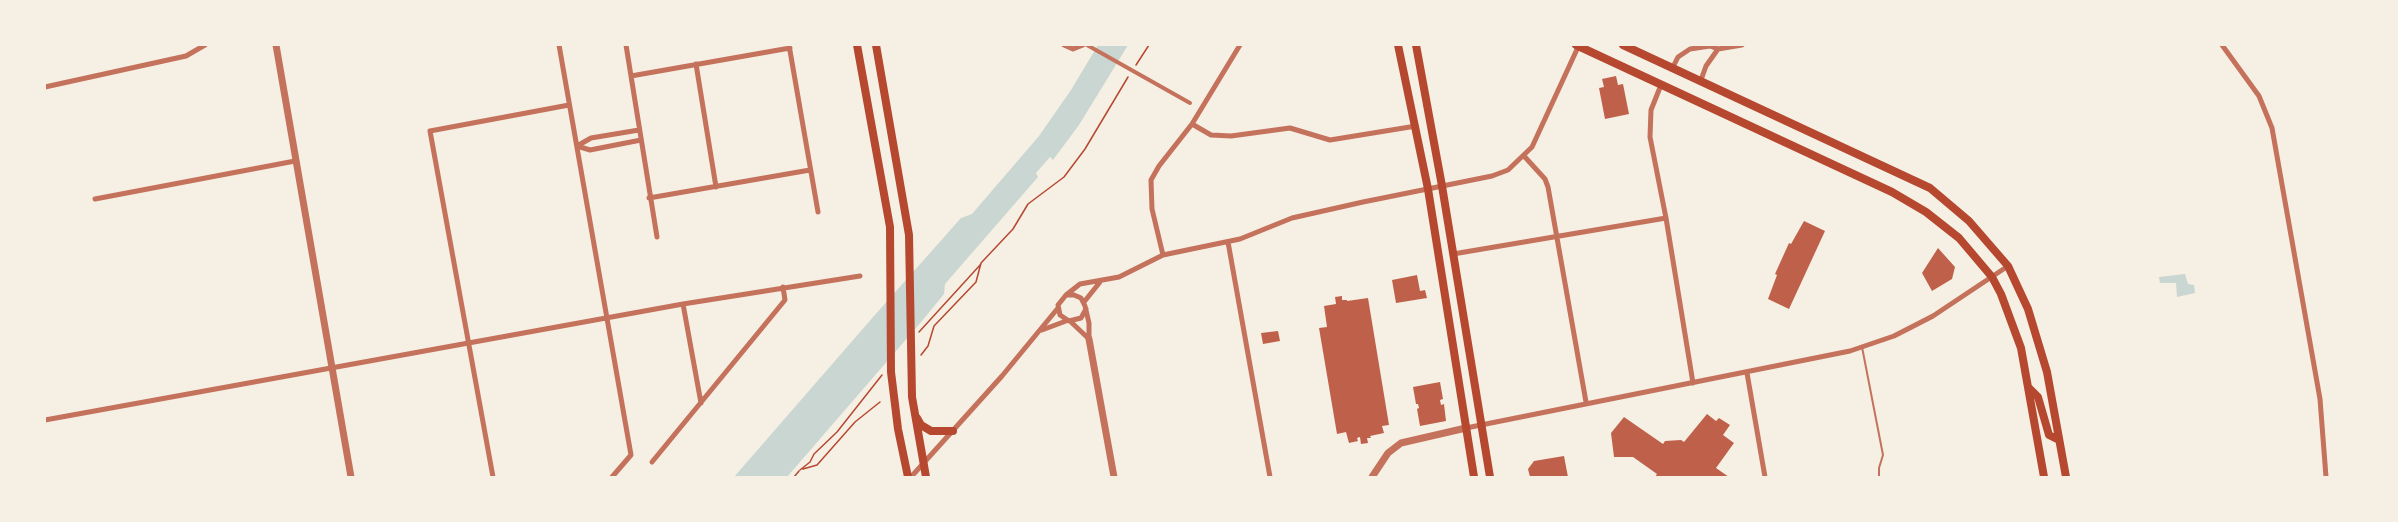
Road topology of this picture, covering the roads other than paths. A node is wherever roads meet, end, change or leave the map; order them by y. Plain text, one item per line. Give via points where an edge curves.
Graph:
1 (205, 45) edge
2 (276, 45) edge
3 (559, 45) edge
4 (626, 45) edge
5 (857, 45) edge
6 (876, 45) edge
7 (1064, 45) edge
8 (1239, 45) edge
9 (1398, 45) edge
10 (1416, 45) edge
11 (1578, 45) edge
12 (1623, 45) edge
13 (1742, 45) edge
14 (2222, 45) edge
15 (1087, 46) edge
16 (789, 47) edge
17 (1718, 49) junction
18 (696, 64) junction
19 (1673, 67) junction
20 (631, 76) junction
21 (1701, 80) junction
22 (1661, 85) junction
23 (45, 87) edge
24 (1190, 103) dead end
25 (569, 105) junction
26 (1192, 123) junction
27 (1416, 126) junction
28 (639, 130) junction
29 (640, 140) junction
30 (577, 146) junction
31 (1524, 156) junction
32 (295, 161) junction
33 (810, 170) junction
34 (1442, 186) junction
35 (716, 187) junction
36 (1428, 189) junction
37 (650, 198) junction
38 (95, 200) dead end
39 (818, 212) dead end
40 (1666, 218) junction
41 (1557, 236) junction
42 (657, 237) dead end
43 (1228, 242) junction
44 (1453, 254) junction
45 (1163, 255) junction
46 (2008, 266) junction
47 (860, 276) dead end
48 (1992, 277) junction
49 (1100, 282) junction
50 (783, 287) junction
51 (1066, 296) junction
52 (1084, 302) junction
53 (683, 303) junction
54 (1058, 308) junction
55 (1086, 309) junction
56 (606, 318) junction
57 (1069, 321) junction
58 (1042, 330) junction
59 (1089, 339) junction
60 (468, 342) junction
61 (1862, 347) junction
62 (332, 367) junction
63 (1747, 373) junction
64 (1693, 383) junction
65 (2028, 387) junction
66 (1586, 402) junction
67 (701, 403) junction
68 (914, 414) junction
69 (45, 420) edge
70 (1480, 424) junction
71 (1466, 428) junction
72 (953, 431) junction
73 (2059, 440) junction
74 (652, 462) dead end
75 (924, 464) junction
76 (351, 477) edge
77 (493, 477) edge
78 (612, 477) edge
79 (910, 477) edge
80 (926, 477) edge
81 (1114, 477) edge
82 (1270, 477) edge
83 (1372, 477) edge
84 (1474, 477) edge
85 (1490, 477) edge
86 (1765, 477) edge
87 (1879, 477) edge
88 (2044, 477) edge
89 (2066, 477) edge
90 (2326, 477) edge

1 - 23 street via 186,56
2 - 32 street
3 - 25 street
4 - 20 street
5 - 79 main road via 890,227 894,405
6 - 68 main road via 905,204 911,272
7 - 15 street via 1073,49
8 - 26 street
9 - 27 main road
10 - 34 main road
11 - 22 main road
11 - 31 street via 1536,139
12 - 19 main road
13 - 17 street
14 - 90 street via 2259,96 2272,128 2320,399
15 - 24 street
16 - 18 street
16 - 33 street
17 - 19 street via 1690,49 1683,52
17 - 21 street
18 - 20 street
18 - 35 street
19 - 21 main road
20 - 28 street
21 - 46 main road via 1930,188 1969,220
22 - 40 street via 1649,124
22 - 48 main road via 1916,206 1959,238
25 - 30 street
25 - 60 street via 430,131
26 - 27 street via 1211,135 1290,128 1330,140
26 - 45 street via 1151,180 1152,209
27 - 36 main road
28 - 29 street
28 - 30 street via 591,138
29 - 30 street via 590,150
29 - 37 street
30 - 56 street
31 - 34 street via 1500,174
31 - 41 street via 1545,179
32 - 38 street
32 - 62 street
33 - 35 street
33 - 39 street
34 - 36 street
34 - 44 main road
35 - 37 street
36 - 43 street via 1293,218
36 - 71 main road
37 - 42 street
40 - 41 street
40 - 64 street
41 - 44 street
41 - 66 street
43 - 45 street
43 - 82 street
44 - 70 main road
45 - 49 street via 1126,275
46 - 48 street
46 - 73 main road via 2039,340
47 - 50 street
48 - 61 street via 1933,316
48 - 65 main road via 2021,348
49 - 51 street via 1080,284
49 - 52 street
50 - 53 street
50 - 67 street via 785,300
51 - 52 street via 1077,296
51 - 54 street
52 - 55 street
53 - 56 street
53 - 67 street
54 - 57 street
54 - 58 street
55 - 57 street via 1081,318
55 - 59 street
56 - 60 street
56 - 78 street via 631,455
57 - 58 street
57 - 59 street
58 - 72 street
59 - 81 street
60 - 62 street
60 - 77 street
61 - 63 street
61 - 87 lane via 1883,455
62 - 69 street
62 - 76 street
63 - 64 street
63 - 86 street
64 - 66 street
65 - 73 main road via 2038,398 2049,435
65 - 88 main road
66 - 70 street
67 - 74 street
68 - 72 main road via 931,431
68 - 75 main road
70 - 71 street
70 - 85 main road
71 - 83 street via 1401,443 1388,453
71 - 84 main road
72 - 75 street
73 - 89 main road
75 - 79 street
75 - 80 main road

